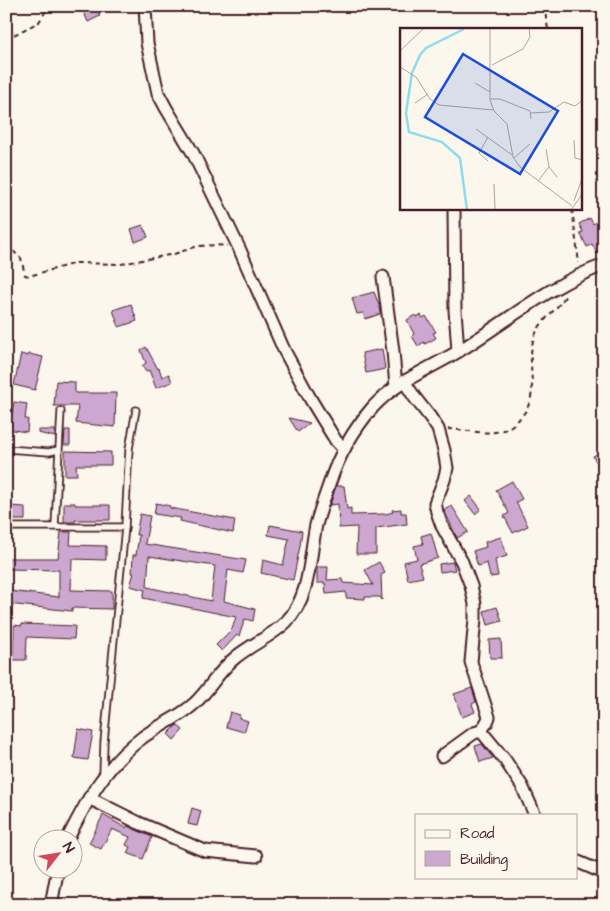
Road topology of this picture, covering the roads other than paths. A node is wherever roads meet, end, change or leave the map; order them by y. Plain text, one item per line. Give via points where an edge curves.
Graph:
1 (145, 6) edge
2 (454, 210) edge
3 (604, 265) edge
4 (384, 276) dead end
5 (458, 352) junction
6 (400, 384) junction
7 (136, 410) dead end
8 (60, 411) dead end
9 (6, 449) edge
10 (344, 449) junction
11 (58, 450) junction
12 (55, 526) junction
13 (125, 526) junction
14 (6, 527) edge
15 (480, 731) junction
16 (442, 756) dead end
17 (103, 776) junction
18 (89, 798) junction
19 (536, 814) edge
20 (73, 828) edge
21 (256, 856) dead end
22 (578, 862) edge
23 (604, 873) edge
24 (56, 878) edge
25 (51, 905) edge

1 - 10 street via 147,43 158,93 193,153 284,350 311,400
2 - 5 street
3 - 5 street via 575,276 542,295
4 - 6 street
5 - 6 street
6 - 10 street via 373,407
6 - 15 street via 438,429 447,461 436,504 442,526 462,562 475,604 471,662 489,717
7 - 13 lane via 129,450
8 - 11 lane
9 - 11 lane
10 - 17 street via 322,504 305,592 298,607 286,623 229,663 194,704 144,737
11 - 12 lane
12 - 13 lane
12 - 14 lane
13 - 17 lane
15 - 16 street
15 - 19 street via 505,760
17 - 18 street
18 - 20 street
18 - 21 street via 205,851
22 - 23 street
24 - 25 street

